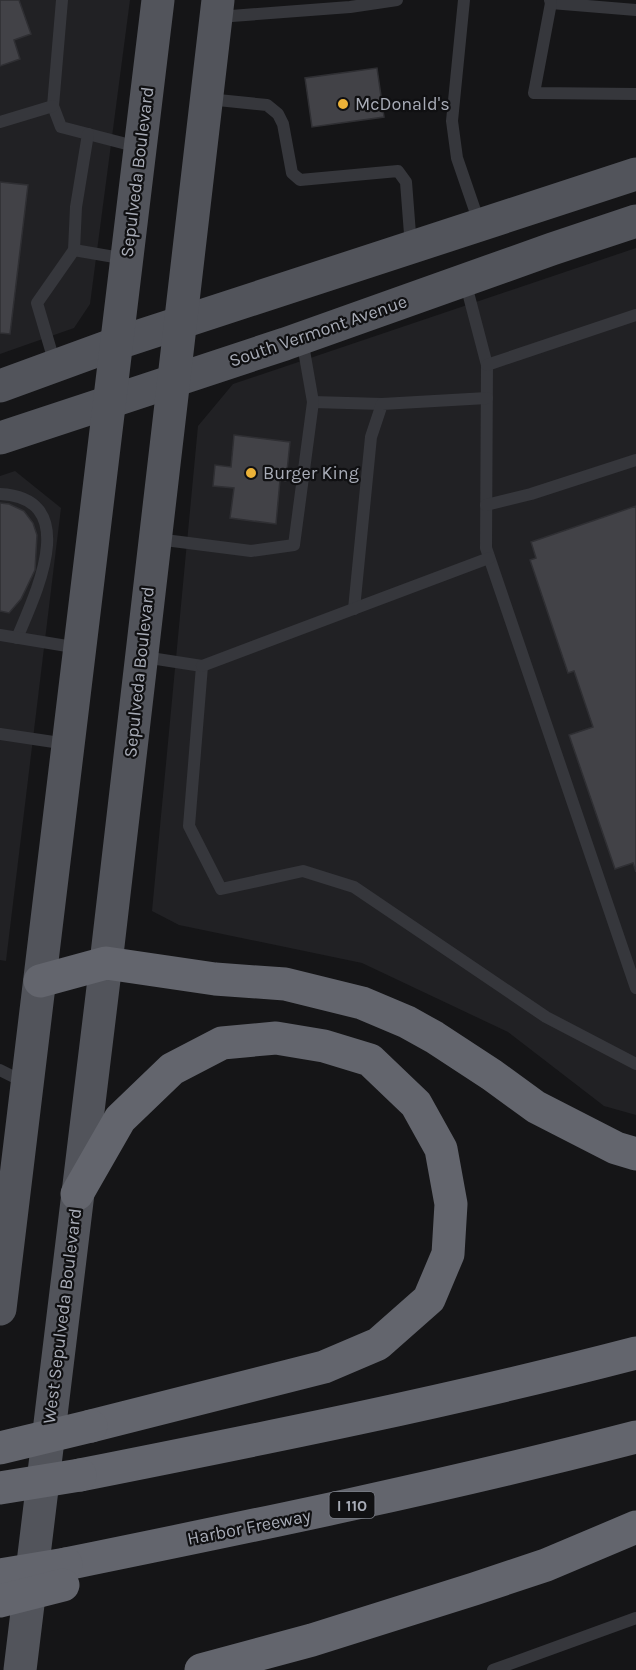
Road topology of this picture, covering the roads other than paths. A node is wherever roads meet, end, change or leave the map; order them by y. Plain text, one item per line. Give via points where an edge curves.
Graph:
1 (62, 0) edge
2 (158, 0) edge
3 (397, 0) edge
4 (464, 0) edge
5 (551, 2) edge
6 (217, 9) edge
7 (636, 10) edge
8 (636, 94) edge
9 (207, 99) junction
10 (53, 106) junction
11 (0, 122) edge
12 (88, 134) junction
13 (140, 148) junction
14 (636, 174) edge
15 (636, 221) edge
16 (480, 226) junction
17 (411, 249) junction
18 (74, 250) junction
19 (126, 259) junction
20 (464, 280) junction
21 (636, 315) edge
22 (180, 324) junction
23 (302, 338) junction
24 (115, 344) junction
25 (487, 365) junction
26 (56, 366) junction
27 (172, 381) junction
28 (0, 386) edge
29 (487, 398) junction
30 (108, 401) junction
31 (314, 402) junction
32 (382, 404) junction
33 (0, 438) edge
34 (636, 460) edge
35 (0, 494) edge
36 (486, 505) junction
37 (154, 539) junction
38 (489, 558) junction
39 (354, 609) junction
40 (0, 635) edge
41 (17, 638) junction
42 (79, 648) junction
43 (141, 656) junction
44 (202, 666) junction
45 (0, 734) edge
46 (68, 744) junction
47 (106, 963) junction
48 (40, 981) junction
49 (636, 988) edge
50 (636, 1064) edge
51 (14, 1077) edge
52 (636, 1154) edge
53 (7, 1187) edge
54 (77, 1194) junction
55 (0, 1309) edge
56 (636, 1353) edge
57 (636, 1437) edge
58 (0, 1448) edge
59 (0, 1488) edge
60 (636, 1527) edge
61 (64, 1574) junction
62 (0, 1575) edge
63 (0, 1600) edge
64 (636, 1618) edge
65 (20, 1670) edge
66 (201, 1670) edge
67 (493, 1670) edge

1 - 10 lane
2 - 13 main road, Sepulveda Boulevard
3 - 6 lane via 350,7
4 - 16 lane via 452,121 457,158
5 - 7 lane
5 - 8 lane via 534,93
6 - 9 main road
9 - 17 lane via 267,105 278,114 292,173 300,180 398,171 406,182
9 - 22 main road
10 - 11 lane
10 - 12 lane via 61,127
12 - 13 lane
12 - 18 lane via 76,207
13 - 19 main road, Sepulveda Boulevard
14 - 16 main road
15 - 20 main road, South Vermont Avenue
16 - 17 main road
17 - 22 main road
18 - 19 lane
18 - 26 lane via 37,303
19 - 24 main road, Sepulveda Boulevard
20 - 23 main road, South Vermont Avenue
20 - 25 lane
21 - 25 lane
22 - 24 main road
22 - 27 main road
23 - 27 main road, South Vermont Avenue
23 - 31 lane
24 - 26 main road
24 - 30 main road
25 - 29 lane
26 - 28 main road
27 - 30 main road, South Vermont Avenue
27 - 37 main road, Sepulveda Boulevard
29 - 32 lane
29 - 36 lane
30 - 33 main road, South Vermont Avenue
30 - 42 main road
31 - 32 lane
31 - 37 lane via 294,545 251,551
32 - 39 lane via 371,437
34 - 36 lane
35 - 41 lane via 19,495 40,511 45,523 47,558
36 - 38 lane
37 - 43 main road, Sepulveda Boulevard
38 - 39 lane
38 - 49 lane
39 - 44 lane
40 - 41 lane
41 - 42 lane
42 - 46 main road
43 - 44 lane
43 - 47 main road, Sepulveda Boulevard
44 - 50 lane via 189,826 221,889 303,871 354,887 546,1017
45 - 46 lane
46 - 48 main road
47 - 48 highway
47 - 52 highway via 215,979 285,984 362,1003 434,1037 536,1107 615,1148
47 - 54 main road, West Sepulveda Boulevard
48 - 51 main road
51 - 53 main road
53 - 55 main road
54 - 58 highway, bridge via 120,1119 172,1069 222,1043 276,1038 324,1046 370,1060 416,1104 441,1149 452,1204 448,1254 429,1299 378,1344 324,1367
54 - 65 main road, West Sepulveda Boulevard
56 - 59 highway, bridge via 294,1432
57 - 61 highway, Harbor Freeway / I 110
60 - 66 highway via 546,1565 474,1589 312,1641
61 - 62 highway, Harbor Freeway / I 110, bridge
61 - 63 highway, bridge
64 - 67 lane

